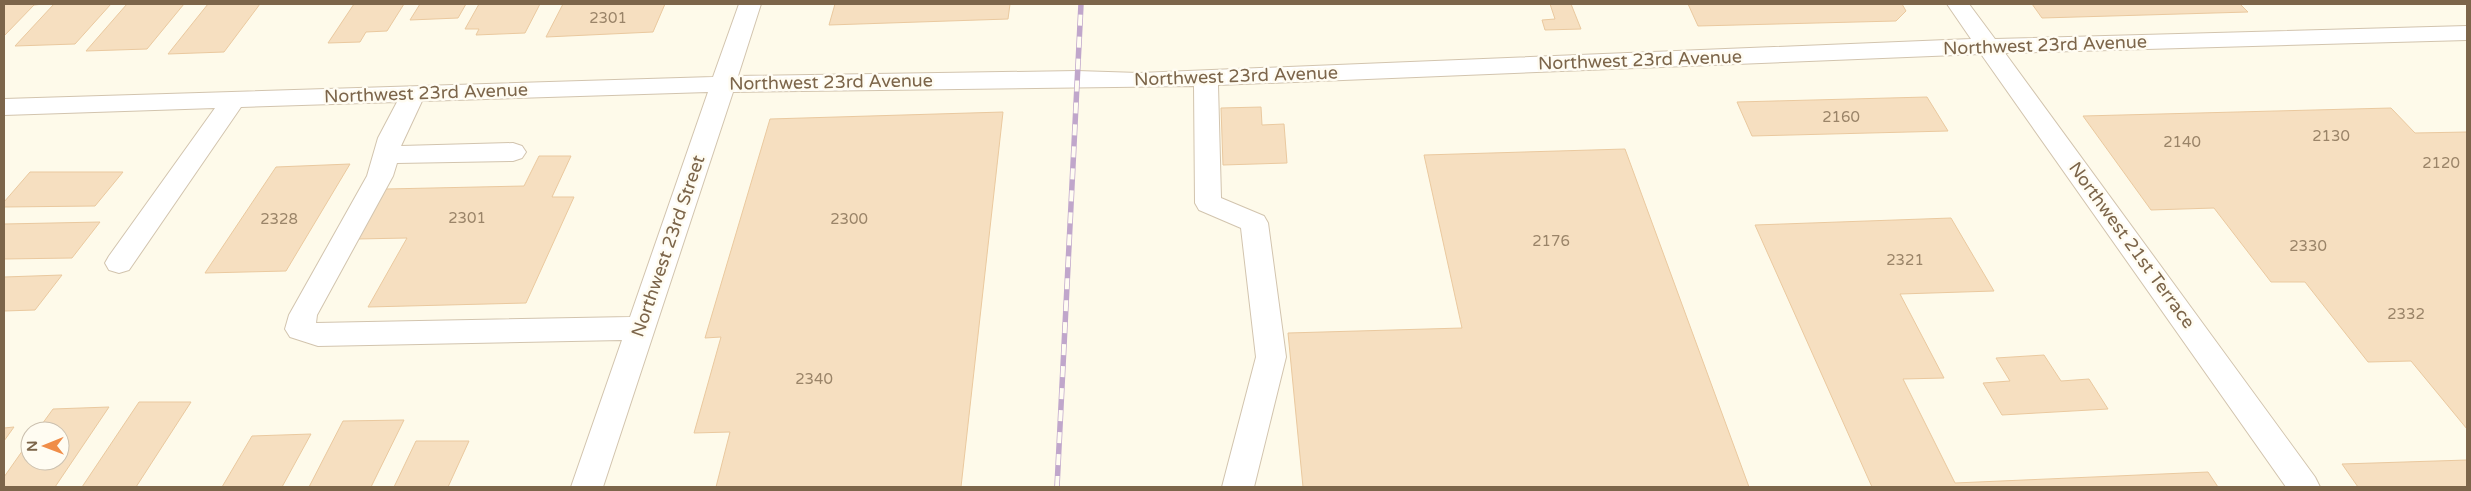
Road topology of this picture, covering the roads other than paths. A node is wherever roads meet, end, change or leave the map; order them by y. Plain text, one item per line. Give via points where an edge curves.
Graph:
1 (750, 4) edge
2 (1958, 4) edge
3 (2467, 33) edge
4 (1989, 46) junction
5 (1206, 78) junction
6 (723, 84) junction
7 (414, 94) junction
8 (234, 99) junction
9 (4, 107) edge
10 (513, 152) dead end
11 (387, 155) junction
12 (118, 263) dead end
13 (641, 328) junction
14 (587, 487) edge
15 (1238, 487) edge
16 (2304, 487) edge

1 - 6 street, Northwest 23rd Street
2 - 4 street, Northwest 21st Terrace
3 - 4 street, Northwest 23rd Avenue
4 - 5 street, Northwest 23rd Avenue
4 - 16 street, Northwest 21st Terrace
5 - 6 street, Northwest 23rd Avenue
5 - 15 street via 1208,204 1254,223 1271,357
6 - 7 street, Northwest 23rd Avenue
6 - 13 street, Northwest 23rd Street
7 - 8 street, Northwest 23rd Avenue
7 - 11 street via 391,138
8 - 9 street, Northwest 23rd Avenue
8 - 12 street
10 - 11 street
11 - 13 street via 380,176 303,316 300,329 318,335
13 - 14 street, Northwest 23rd Street

